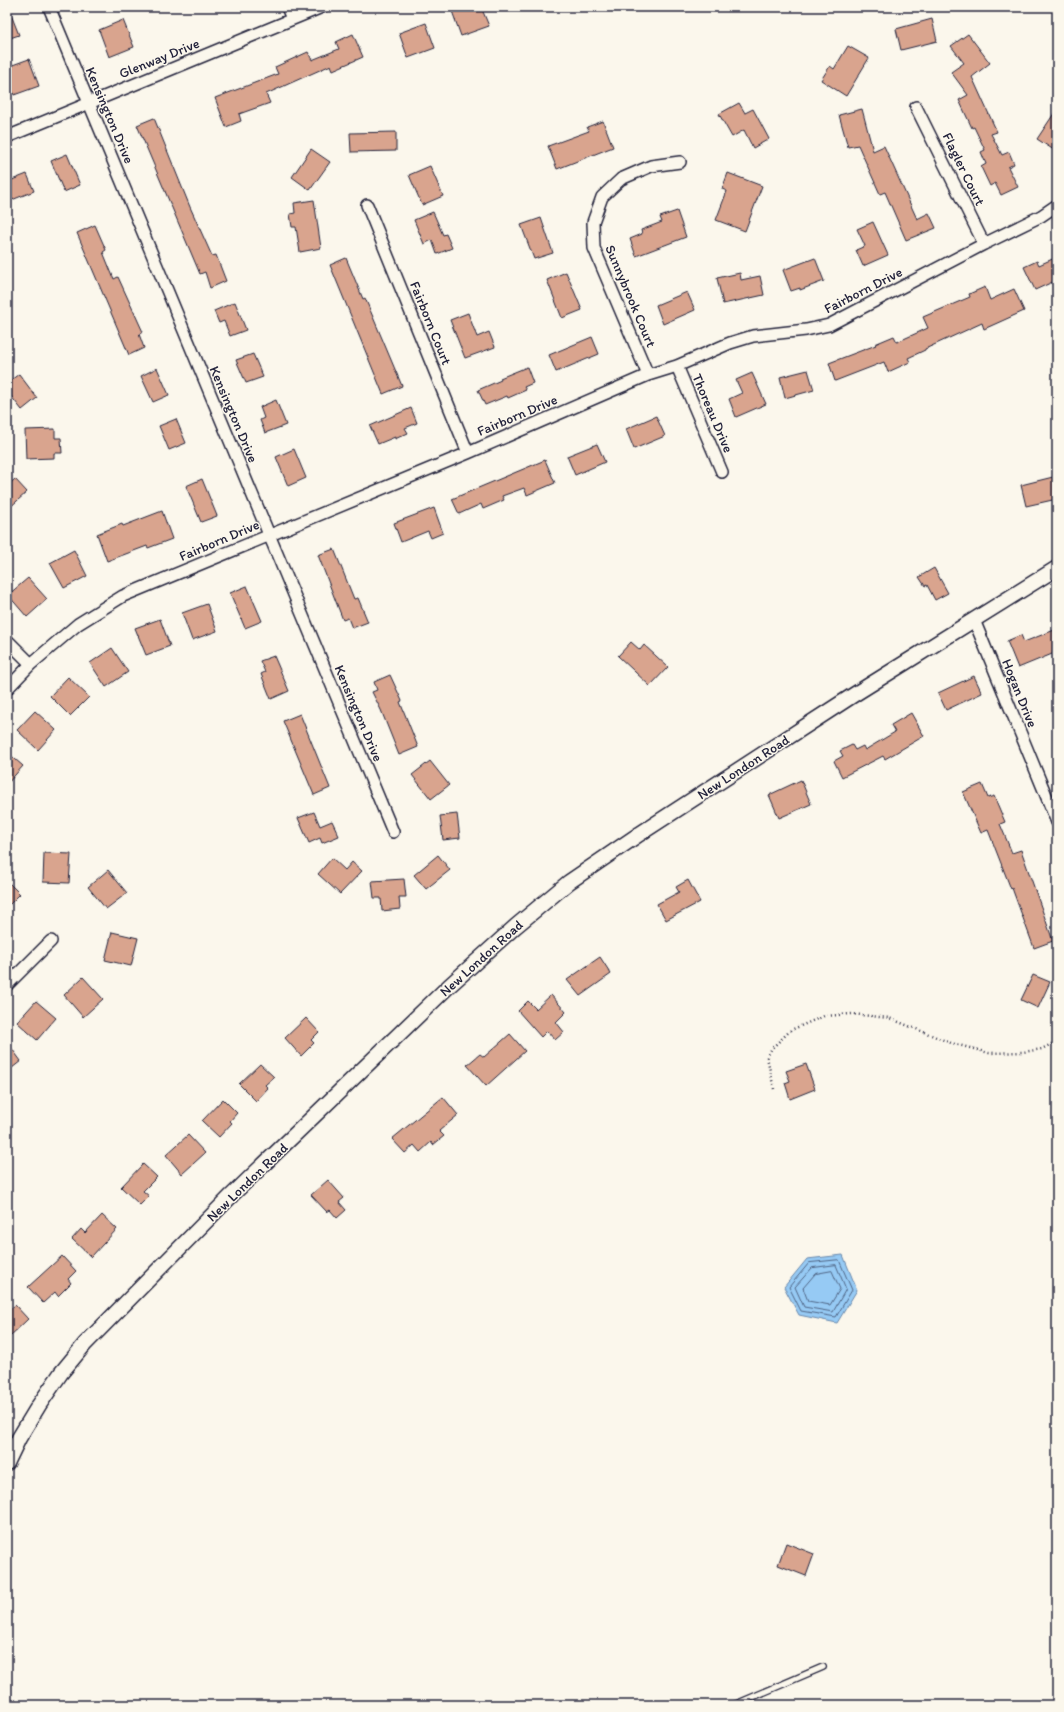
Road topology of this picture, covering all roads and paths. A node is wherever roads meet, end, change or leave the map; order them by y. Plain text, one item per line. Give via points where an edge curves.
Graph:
1 (49, 7) edge
2 (287, 7) edge
3 (322, 7) edge
4 (292, 19) junction
5 (89, 103) junction
6 (916, 107) dead end
7 (7, 137) edge
8 (680, 162) dead end
9 (367, 205) dead end
10 (1057, 205) edge
11 (984, 244) junction
12 (677, 366) junction
13 (648, 375) junction
14 (468, 453) junction
15 (722, 472) dead end
16 (269, 536) junction
17 (1057, 568) edge
18 (974, 620) junction
19 (7, 640) edge
20 (31, 664) junction
21 (7, 689) edge
22 (1057, 822) edge
23 (393, 832) dead end
24 (51, 941) dead end
25 (7, 984) edge
26 (1057, 1041) edge
27 (774, 1089) dead end
28 (7, 1464) edge
29 (823, 1668) dead end
30 (734, 1705) edge

1 - 5 street, Kensington Drive
2 - 4 street
3 - 4 street, Glenway Drive
4 - 5 street, Glenway Drive
5 - 7 street, Glenway Drive
5 - 16 street, Kensington Drive
6 - 11 street, Flagler Court
8 - 13 street, Sunnybrook Court via 651,166 621,178 602,197 593,222 594,248
9 - 14 street, Fairborn Court
10 - 11 street, Fairborn Drive via 1041,216
11 - 12 street, Fairborn Drive via 829,325 753,336
12 - 13 street, Fairborn Drive
12 - 15 street, Thoreau Drive
13 - 14 street, Fairborn Drive
14 - 16 street, Fairborn Drive
16 - 20 street, Fairborn Drive via 123,596 78,624
16 - 23 street, Kensington Drive
17 - 18 street, New London Road
18 - 22 street, Hogan Drive
18 - 28 street, New London Road via 632,839 569,882 516,926 449,986 244,1184 85,1344 39,1405
19 - 20 street
20 - 21 street, Fairborn Drive
24 - 25 street
26 - 27 path via 1036,1050 989,1053 951,1043 889,1018 852,1014 824,1016 791,1030 772,1048 766,1057
29 - 30 lane

